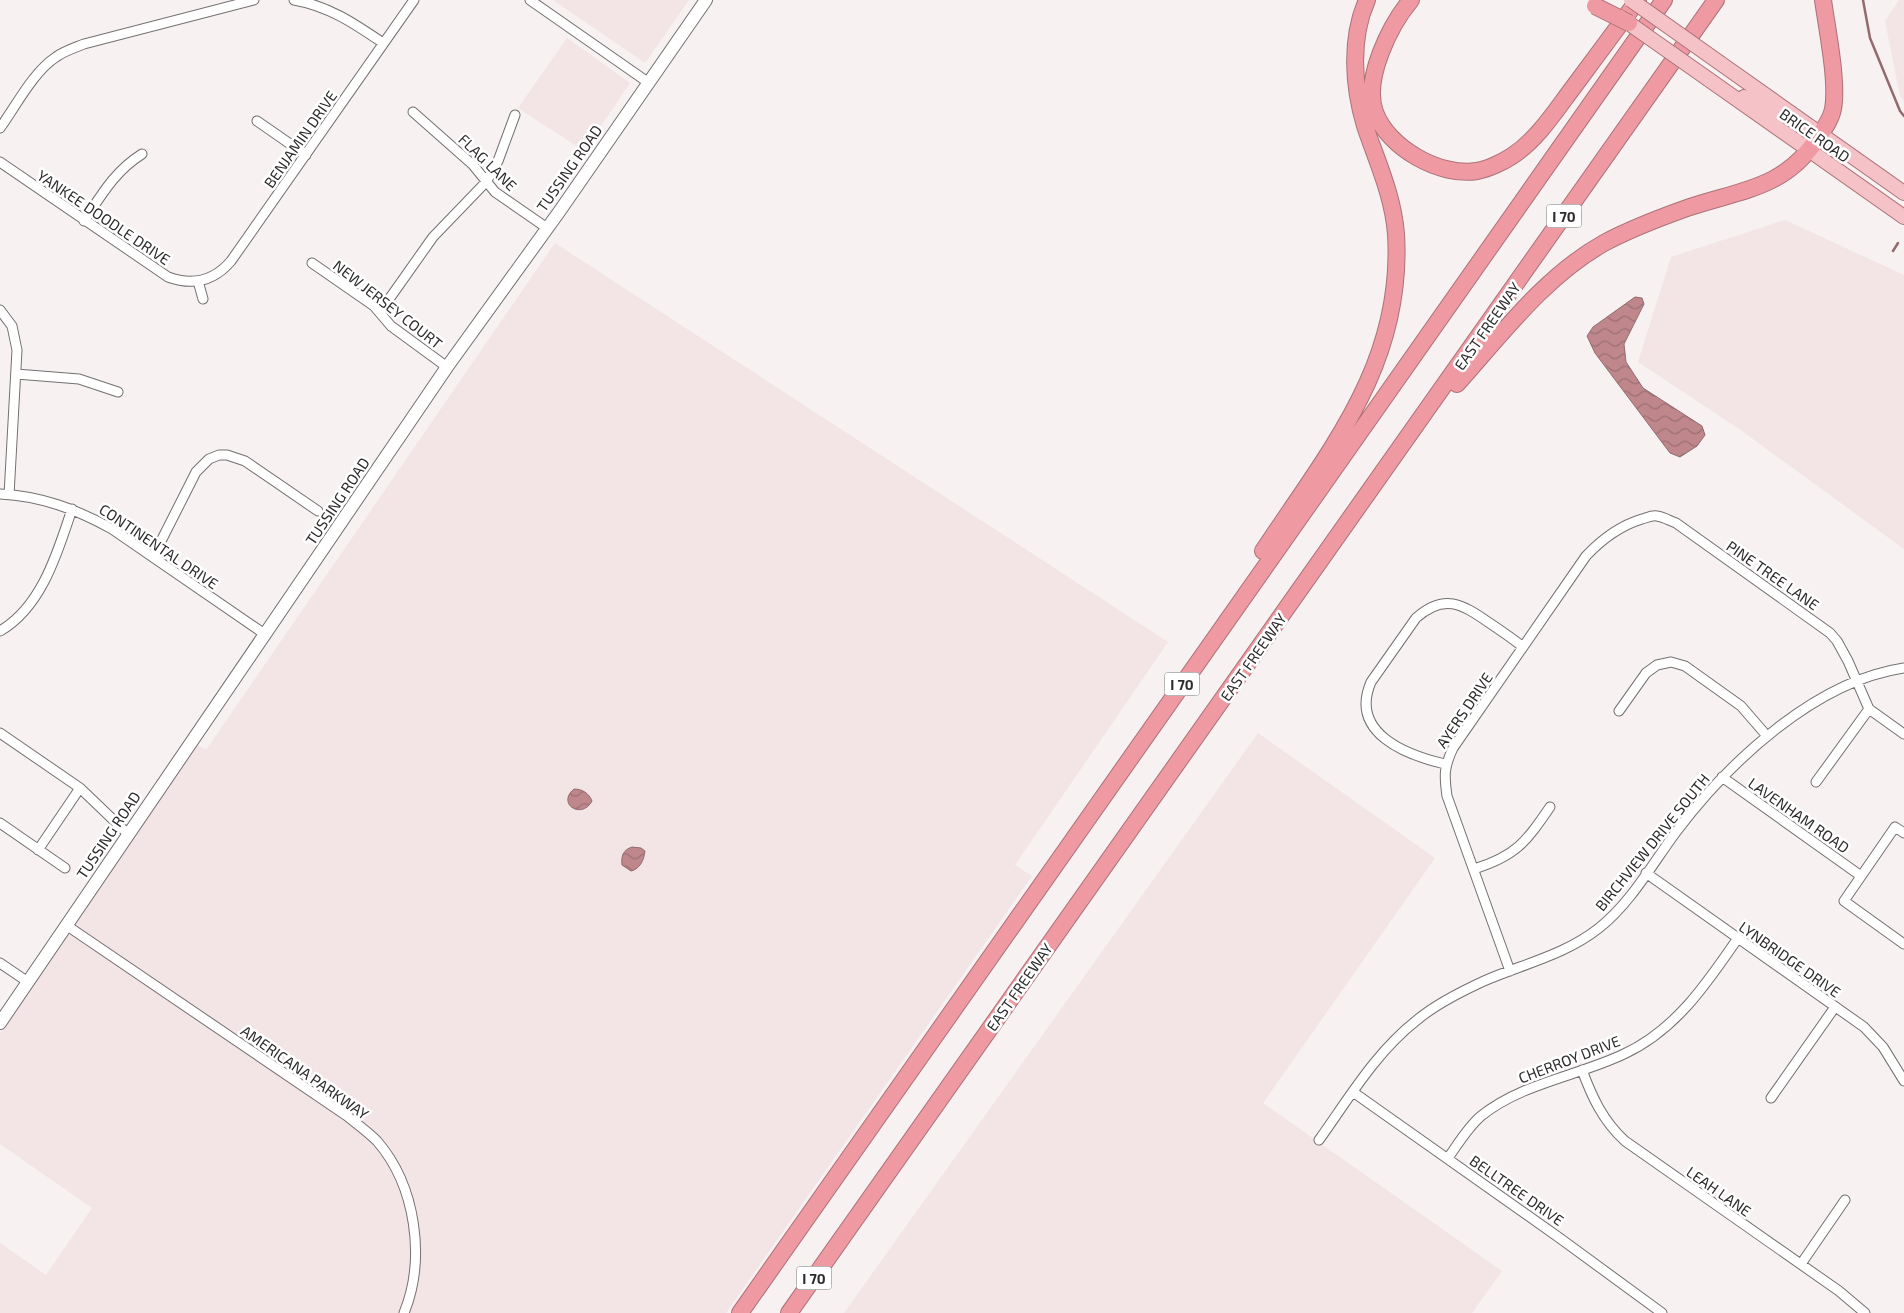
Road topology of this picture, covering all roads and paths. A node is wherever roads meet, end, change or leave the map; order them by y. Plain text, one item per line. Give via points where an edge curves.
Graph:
1 (254, 0) edge
2 (294, 0) edge
3 (414, 0) edge
4 (530, 0) edge
5 (706, 0) edge
6 (1367, 0) edge
7 (1411, 0) edge
8 (1631, 0) edge
9 (1638, 0) edge
10 (1664, 0) edge
11 (1716, 0) edge
12 (1823, 0) edge
13 (1594, 1) edge
14 (1629, 23) joint
15 (383, 43) junction
16 (1708, 79) junction
17 (649, 83) junction
18 (413, 112) dead end
19 (515, 115) dead end
20 (257, 121) dead end
21 (0, 128) edge
22 (1820, 134) junction
23 (1809, 151) junction
24 (142, 154) dead end
25 (306, 155) junction
26 (0, 162) edge
27 (486, 182) junction
28 (1904, 193) edge
29 (1904, 217) edge
30 (84, 220) junction
31 (548, 228) junction
32 (312, 263) dead end
33 (198, 282) junction
34 (203, 299) dead end
35 (0, 310) edge
36 (380, 312) junction
37 (447, 367) junction
38 (16, 374) junction
39 (118, 392) dead end
40 (1412, 432) junction
41 (5, 494) edge
42 (72, 509) junction
43 (318, 511) dead end
44 (1651, 516) joint
45 (152, 557) junction
46 (0, 631) edge
47 (266, 635) junction
48 (1524, 647) junction
49 (1904, 668) edge
50 (1857, 682) junction
51 (1869, 709) junction
52 (1619, 711) dead end
53 (0, 733) edge
54 (1904, 734) edge
55 (1767, 736) junction
56 (1445, 764) junction
57 (1722, 778) junction
58 (1816, 782) dead end
59 (80, 788) junction
60 (1104, 794) junction
61 (1550, 807) dead end
62 (0, 823) edge
63 (1904, 833) edge
64 (128, 834) junction
65 (38, 850) junction
66 (65, 868) dead end
67 (1474, 869) junction
68 (1646, 873) junction
69 (1861, 876) junction
70 (66, 925) junction
71 (1738, 938) junction
72 (1904, 944) edge
73 (0, 964) edge
74 (1510, 971) junction
75 (28, 982) junction
76 (1835, 1007) junction
77 (0, 1023) edge
78 (1582, 1070) junction
79 (1904, 1081) edge
80 (1353, 1092) junction
81 (1771, 1098) dead end
82 (1320, 1140) dead end
83 (1448, 1158) junction
84 (1845, 1200) dead end
85 (1800, 1264) junction
86 (404, 1313) edge
87 (740, 1313) edge
88 (789, 1313) edge
89 (1662, 1313) edge
90 (1865, 1313) edge

1 - 21 street via 69,50 44,67
2 - 15 street via 329,9
3 - 15 street, BENJAMIN DRIVE
4 - 17 street
5 - 17 main road, TUSSING ROAD
6 - 60 highway via 1356,39 1358,96 1391,201 1397,266 1388,321 1376,364 1340,435 1166,693
7 - 9 highway via 1385,42 1375,76 1375,112 1392,139 1412,155 1439,167 1477,171 1512,156 1541,130
8 - 22 main road, BRICE ROAD, bridge
10 - 60 highway, I 70
11 - 40 highway, EAST FREEWAY / I 70
12 - 22 highway via 1834,93 1829,120
13 - 14 highway, bridge
14 - 16 main road, BRICE ROAD, bridge
15 - 25 street, BENJAMIN DRIVE
16 - 22 main road, BRICE ROAD
16 - 23 main road, BRICE ROAD
17 - 31 main road, TUSSING ROAD
18 - 27 street, FLAG LANE via 473,165
19 - 27 street via 498,161
20 - 25 street
22 - 23 highway
22 - 28 main road, BRICE ROAD
23 - 29 main road, BRICE ROAD
23 - 40 highway via 1790,170 1762,185 1638,227 1583,258 1540,293
24 - 30 street via 116,174
25 - 33 street, BENJAMIN DRIVE via 231,261 216,274
26 - 30 street, YANKEE DOODLE DRIVE
27 - 31 street, FLAG LANE via 495,192
27 - 36 street via 433,236
30 - 33 street, YANKEE DOODLE DRIVE via 168,277
31 - 37 main road, TUSSING ROAD
32 - 36 street, NEW JERSEY COURT
33 - 34 street
35 - 38 street via 12,326 16,339
36 - 37 street, NEW JERSEY COURT via 391,326
37 - 47 main road, TUSSING ROAD
38 - 39 street via 79,380
38 - 41 street
40 - 88 highway, EAST FREEWAY / I 70
41 - 42 street, CONTINENTAL DRIVE via 48,501
42 - 45 street, CONTINENTAL DRIVE via 112,529
42 - 46 street via 48,575 16,620
43 - 45 street via 245,461 228,454 219,455 209,459 196,472
44 - 48 street, AYERS DRIVE via 1615,530 1586,556
44 - 50 street, PINE TREE LANE via 1676,523 1820,625 1837,641
45 - 47 street, CONTINENTAL DRIVE
47 - 64 main road, TUSSING ROAD
48 - 56 street, AYERS DRIVE
48 - 56 street via 1470,609 1458,604 1438,604 1416,618 1371,682 1365,707 1377,732 1407,752
49 - 50 street, BIRCHVIEW DRIVE SOUTH
50 - 51 street, PINE TREE LANE
50 - 55 street, BIRCHVIEW DRIVE SOUTH via 1816,702
51 - 54 street
51 - 58 street
52 - 55 street via 1646,673 1657,665 1671,662 1685,666 1741,706
53 - 59 street
55 - 57 street, BIRCHVIEW DRIVE SOUTH
56 - 67 street, AYERS DRIVE via 1447,796
57 - 68 street, BIRCHVIEW DRIVE SOUTH
57 - 69 street, LAVENHAM ROAD
59 - 64 street
59 - 65 street
60 - 87 highway, I 70
61 - 67 street via 1522,845
62 - 65 street
63 - 69 street via 1895,826
64 - 70 main road, TUSSING ROAD
65 - 66 street
67 - 74 street, AYERS DRIVE
68 - 71 street, LYNBRIDGE DRIVE
68 - 74 street, BIRCHVIEW DRIVE SOUTH via 1600,928 1552,956
69 - 72 street via 1844,901
70 - 75 main road, TUSSING ROAD
70 - 86 street, AMERICANA PARKWAY via 347,1116 377,1141 397,1175 413,1220 415,1269
71 - 76 street, LYNBRIDGE DRIVE
71 - 78 street, CHERROY DRIVE via 1675,1020 1625,1054
73 - 75 street
74 - 80 street, BIRCHVIEW DRIVE SOUTH via 1450,997 1418,1019 1386,1048
75 - 77 main road, TUSSING ROAD
76 - 79 street, LYNBRIDGE DRIVE via 1873,1036
76 - 81 street
78 - 83 street, CHERROY DRIVE via 1529,1089 1498,1105 1475,1122
78 - 85 street, LEAH LANE via 1599,1110 1625,1141
80 - 82 street, BIRCHVIEW DRIVE SOUTH
80 - 83 street, BELLTREE DRIVE
83 - 89 street, BELLTREE DRIVE
84 - 85 street
85 - 90 street, LEAH LANE

